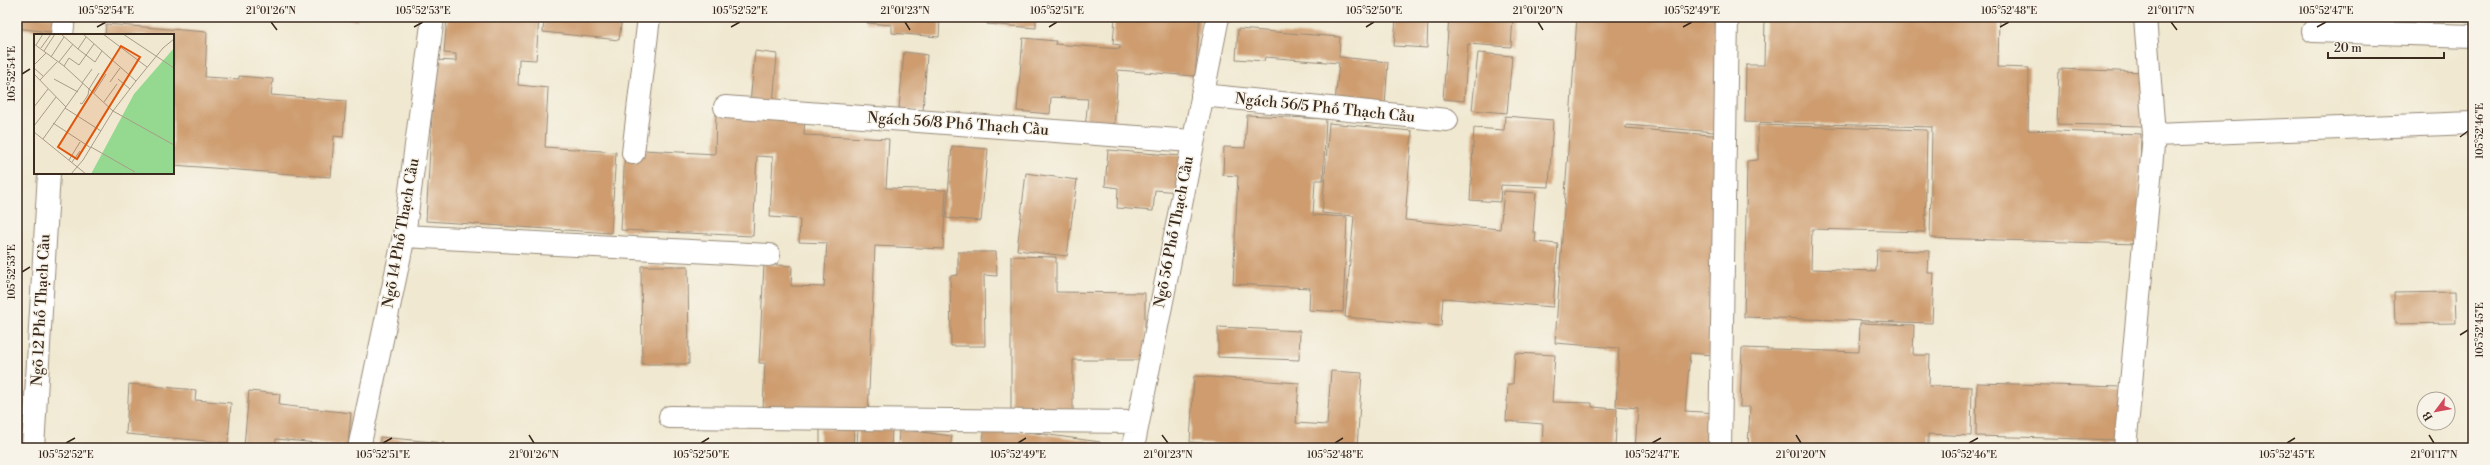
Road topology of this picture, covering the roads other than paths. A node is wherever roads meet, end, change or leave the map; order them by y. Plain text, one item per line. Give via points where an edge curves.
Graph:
1 (64, 17) edge
2 (433, 17) edge
3 (649, 17) edge
4 (1218, 17) edge
5 (1727, 17) edge
6 (2145, 17) edge
7 (2314, 31) dead end
8 (62, 34) edge
9 (2473, 36) edge
10 (1202, 95) junction
11 (725, 107) dead end
12 (1448, 120) dead end
13 (2473, 123) edge
14 (2154, 135) junction
15 (1192, 141) junction
16 (633, 153) dead end
17 (49, 174) edge
18 (404, 236) junction
19 (769, 255) dead end
20 (670, 417) dead end
21 (1138, 422) junction
22 (33, 448) edge
23 (359, 448) edge
24 (1133, 448) edge
25 (1720, 448) edge
26 (2125, 448) edge

1 - 8 street
2 - 18 street, Ngõ 14 Phố Thạch Cầu
3 - 16 street
4 - 10 street, Ngõ 56 Phố Thạch Cầu
5 - 25 street
6 - 14 street
7 - 9 street
10 - 12 street, Ngách 56/5 Phố Thạch Cầu
10 - 15 street, Ngõ 56 Phố Thạch Cầu
11 - 15 street, Ngách 56/8 Phố Thạch Cầu
13 - 14 street
14 - 26 street
15 - 21 street, Ngõ 56 Phố Thạch Cầu
17 - 22 street, Ngõ 12 Phố Thạch Cầu
18 - 19 street
18 - 23 street, Ngõ 14 Phố Thạch Cầu
20 - 21 street
21 - 24 street, Ngõ 56 Phố Thạch Cầu

